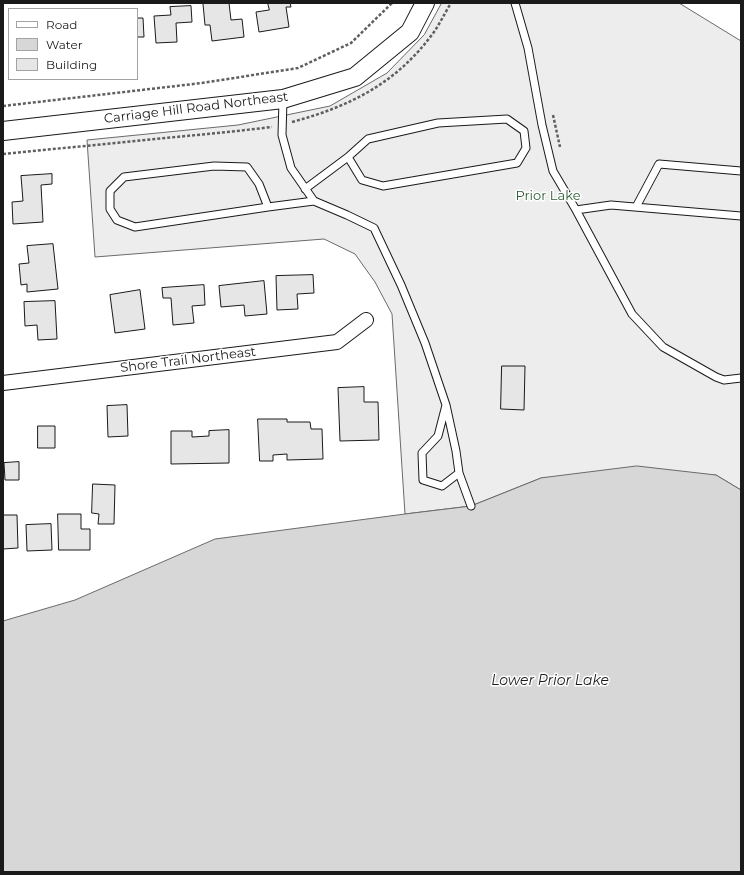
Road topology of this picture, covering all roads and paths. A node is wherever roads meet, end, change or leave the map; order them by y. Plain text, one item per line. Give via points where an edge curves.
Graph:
1 (392, 3) edge
2 (425, 3) edge
3 (516, 3) edge
4 (283, 99) junction
5 (3, 106) edge
6 (3, 131) edge
7 (348, 157) junction
8 (741, 171) edge
9 (305, 189) junction
10 (314, 202) junction
11 (268, 207) junction
12 (636, 207) junction
13 (576, 210) junction
14 (741, 216) edge
15 (366, 320) dead end
16 (741, 378) edge
17 (3, 383) edge
18 (446, 405) junction
19 (459, 473) junction
20 (471, 506) dead end

1 - 5 path via 351,43 298,68 202,83
2 - 4 street, Carriage Hill Road Northeast via 410,32 355,77
3 - 13 lane via 528,48 553,171
4 - 6 street, Carriage Hill Road Northeast
4 - 9 lane via 282,135 291,168
7 - 7 lane via 362,180 383,186 517,162 526,148 524,131 507,119 438,123 368,139
7 - 9 lane
8 - 12 lane via 659,164
9 - 10 lane
10 - 11 lane
10 - 18 lane via 374,228 425,343
11 - 11 lane via 259,184 247,167 214,166 124,177 110,192 110,209 117,220 136,227
12 - 13 lane via 611,205
12 - 14 lane
13 - 16 lane via 632,314 663,347 716,377 724,380
15 - 17 street, Shore Trail Northeast via 337,342
18 - 19 lane
18 - 19 lane via 438,436 422,453 423,480 442,486
19 - 20 lane

